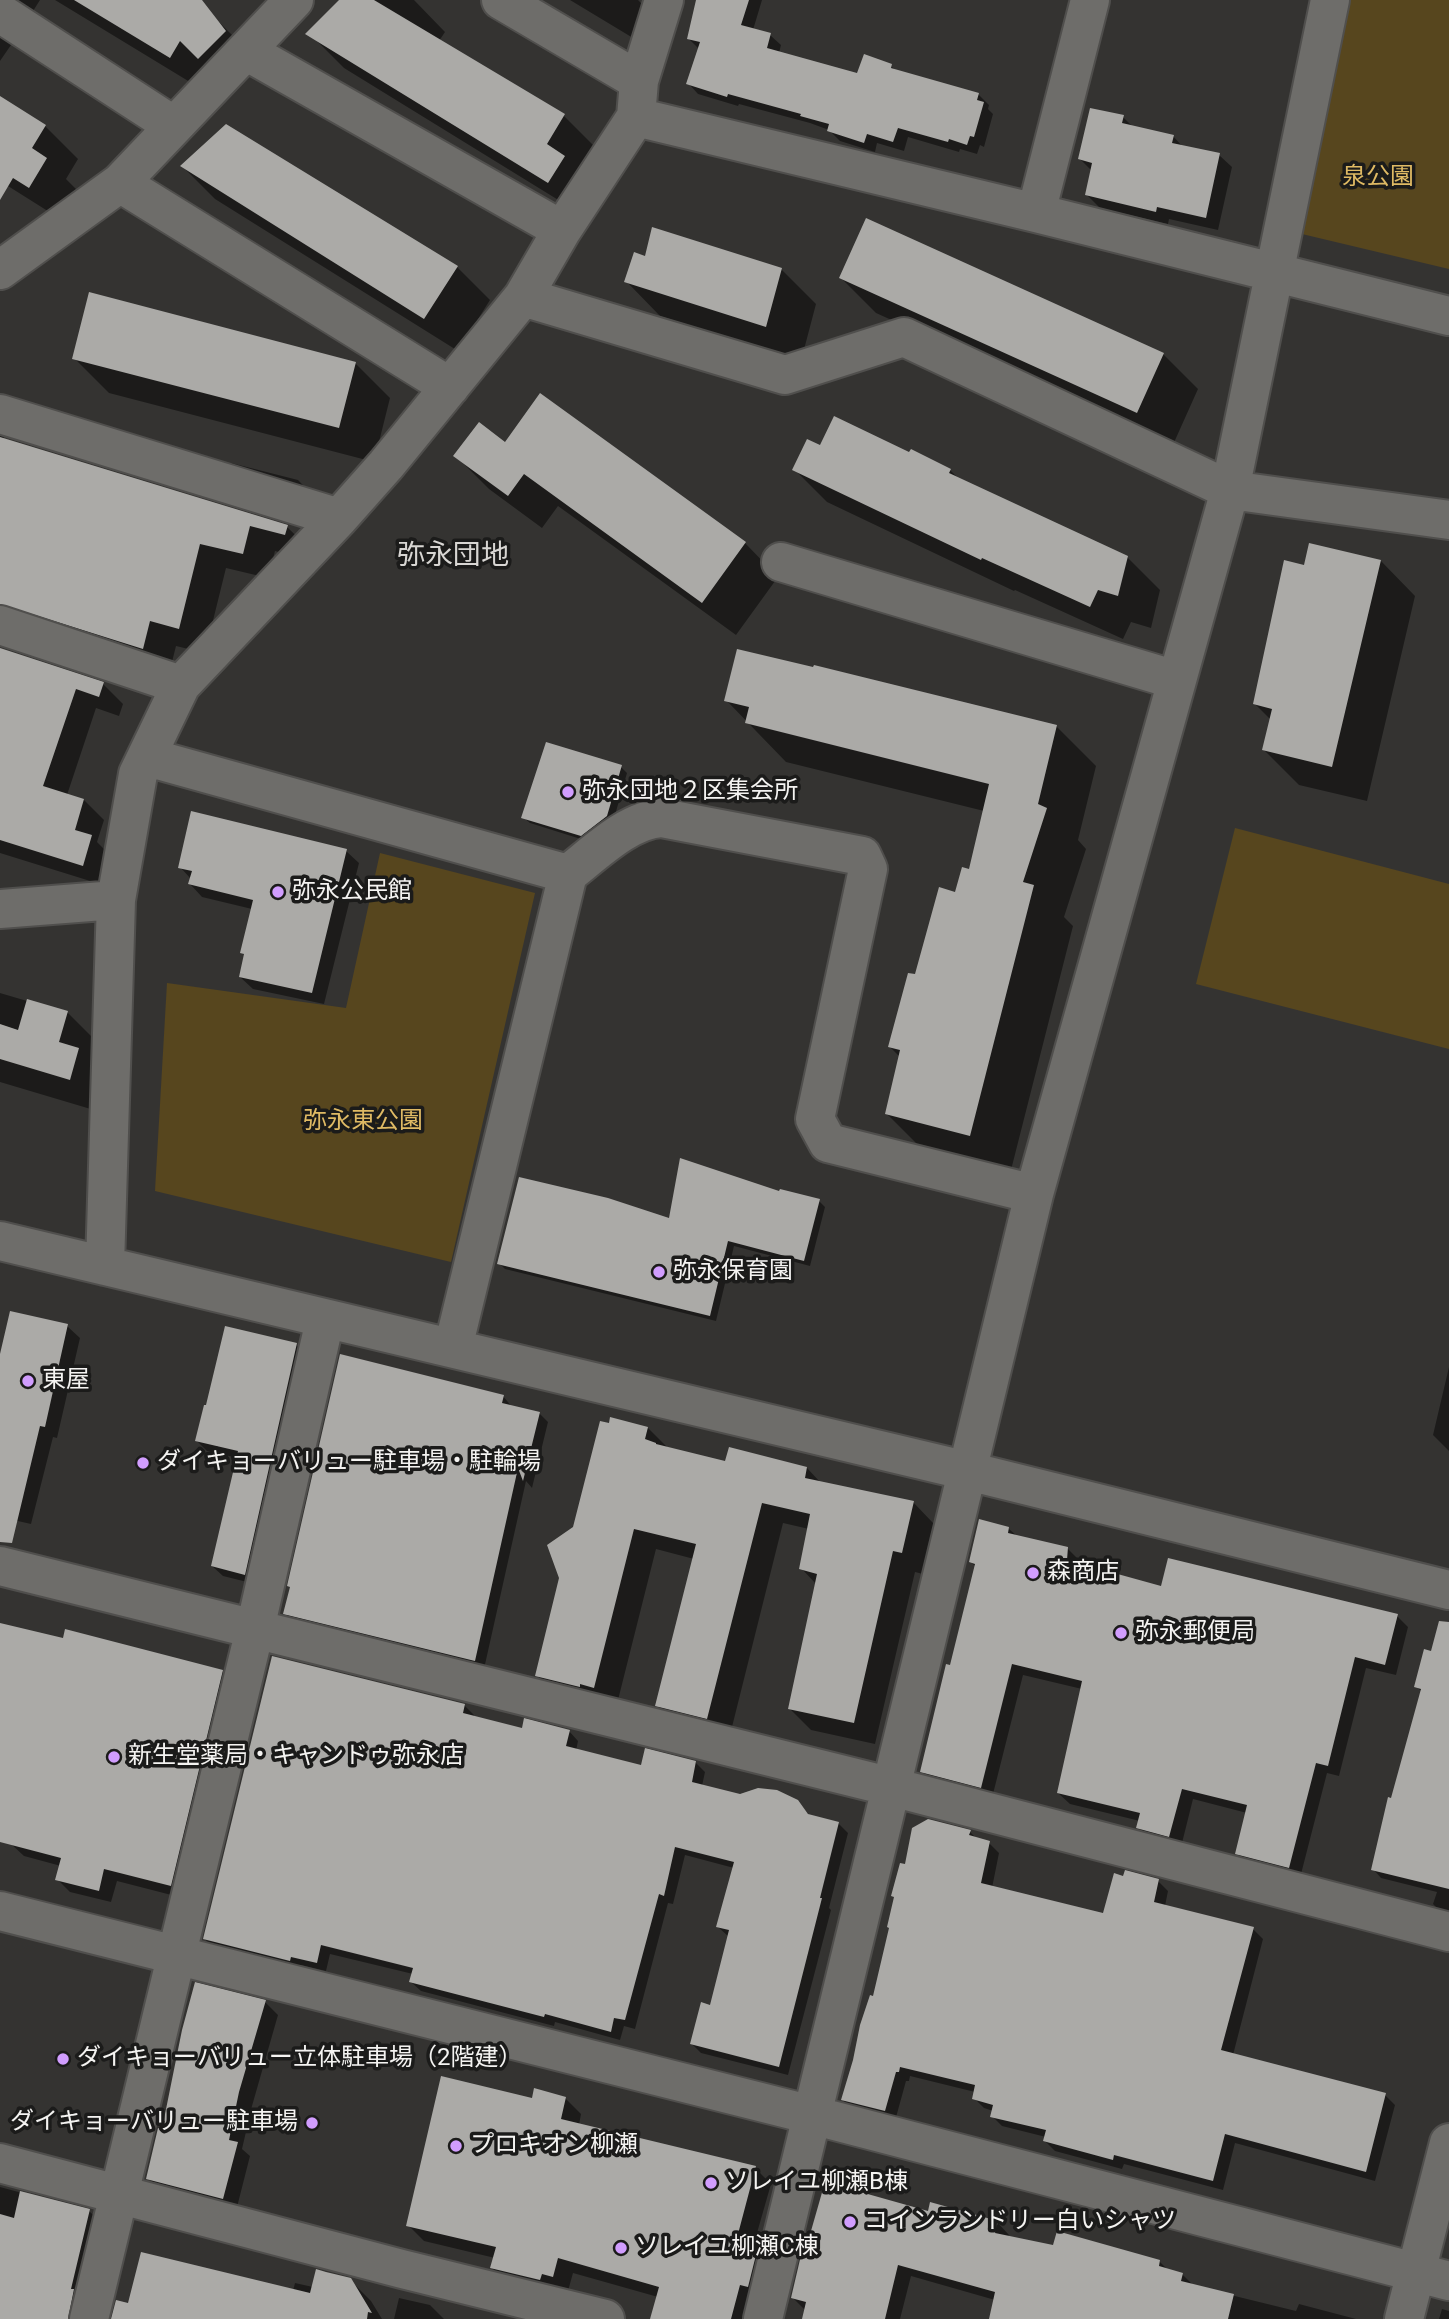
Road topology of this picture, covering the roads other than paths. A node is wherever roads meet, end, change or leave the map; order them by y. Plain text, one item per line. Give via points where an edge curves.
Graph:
1 (294, 0) edge
2 (501, 0) edge
3 (664, 0) edge
4 (1330, 0) edge
5 (1085, 2) edge
6 (0, 13) edge
7 (246, 51) junction
8 (638, 99) junction
9 (174, 126) junction
10 (120, 183) junction
11 (1036, 214) junction
12 (562, 230) junction
13 (9, 252) edge
14 (1276, 273) junction
15 (523, 298) junction
16 (1449, 316) edge
17 (450, 387) junction
18 (0, 414) edge
19 (1230, 490) junction
20 (340, 518) junction
21 (1449, 520) edge
22 (781, 562) dead end
23 (0, 625) edge
24 (1177, 680) junction
25 (181, 685) junction
26 (147, 757) junction
27 (568, 874) junction
28 (116, 900) junction
29 (0, 909) edge
30 (1034, 1194) junction
31 (0, 1241) edge
32 (105, 1266) junction
33 (325, 1320) junction
34 (453, 1348) junction
35 (968, 1471) junction
36 (0, 1566) edge
37 (1449, 1590) edge
38 (255, 1629) junction
39 (892, 1787) junction
40 (0, 1911) edge
41 (1449, 1932) edge
42 (177, 1956) junction
43 (812, 2115) junction
44 (1449, 2143) edge
45 (0, 2163) edge
46 (119, 2194) junction
47 (1432, 2276) edge
48 (89, 2319) edge
49 (606, 2319) edge
50 (762, 2319) edge
51 (1404, 2319) edge

1 - 7 street
2 - 8 street
3 - 8 street
4 - 14 street
5 - 11 street
6 - 9 street
7 - 9 street
7 - 12 street
8 - 11 street
8 - 12 street
9 - 10 street
10 - 13 street
10 - 17 street
11 - 14 street
12 - 15 street
14 - 16 street
14 - 19 street
15 - 17 street
15 - 19 street via 785,375 904,337
17 - 20 street
18 - 20 street
19 - 21 street
19 - 24 street
20 - 25 street
22 - 24 street
23 - 25 street
24 - 30 street
25 - 26 street
26 - 27 street
26 - 28 street via 138,775
27 - 30 street via 635,824 651,818 862,856 868,869 816,1119 828,1143
27 - 34 street
28 - 29 street
28 - 32 street
30 - 35 street
31 - 32 street
32 - 33 street
33 - 34 street
33 - 38 street
34 - 35 street
35 - 37 street
35 - 39 street
36 - 38 street
38 - 39 street
38 - 42 street
39 - 41 street
39 - 43 street
40 - 42 street
42 - 43 street
42 - 46 street
43 - 47 street
43 - 50 street
44 - 47 street
45 - 46 street
46 - 48 street
46 - 49 street
47 - 51 street

